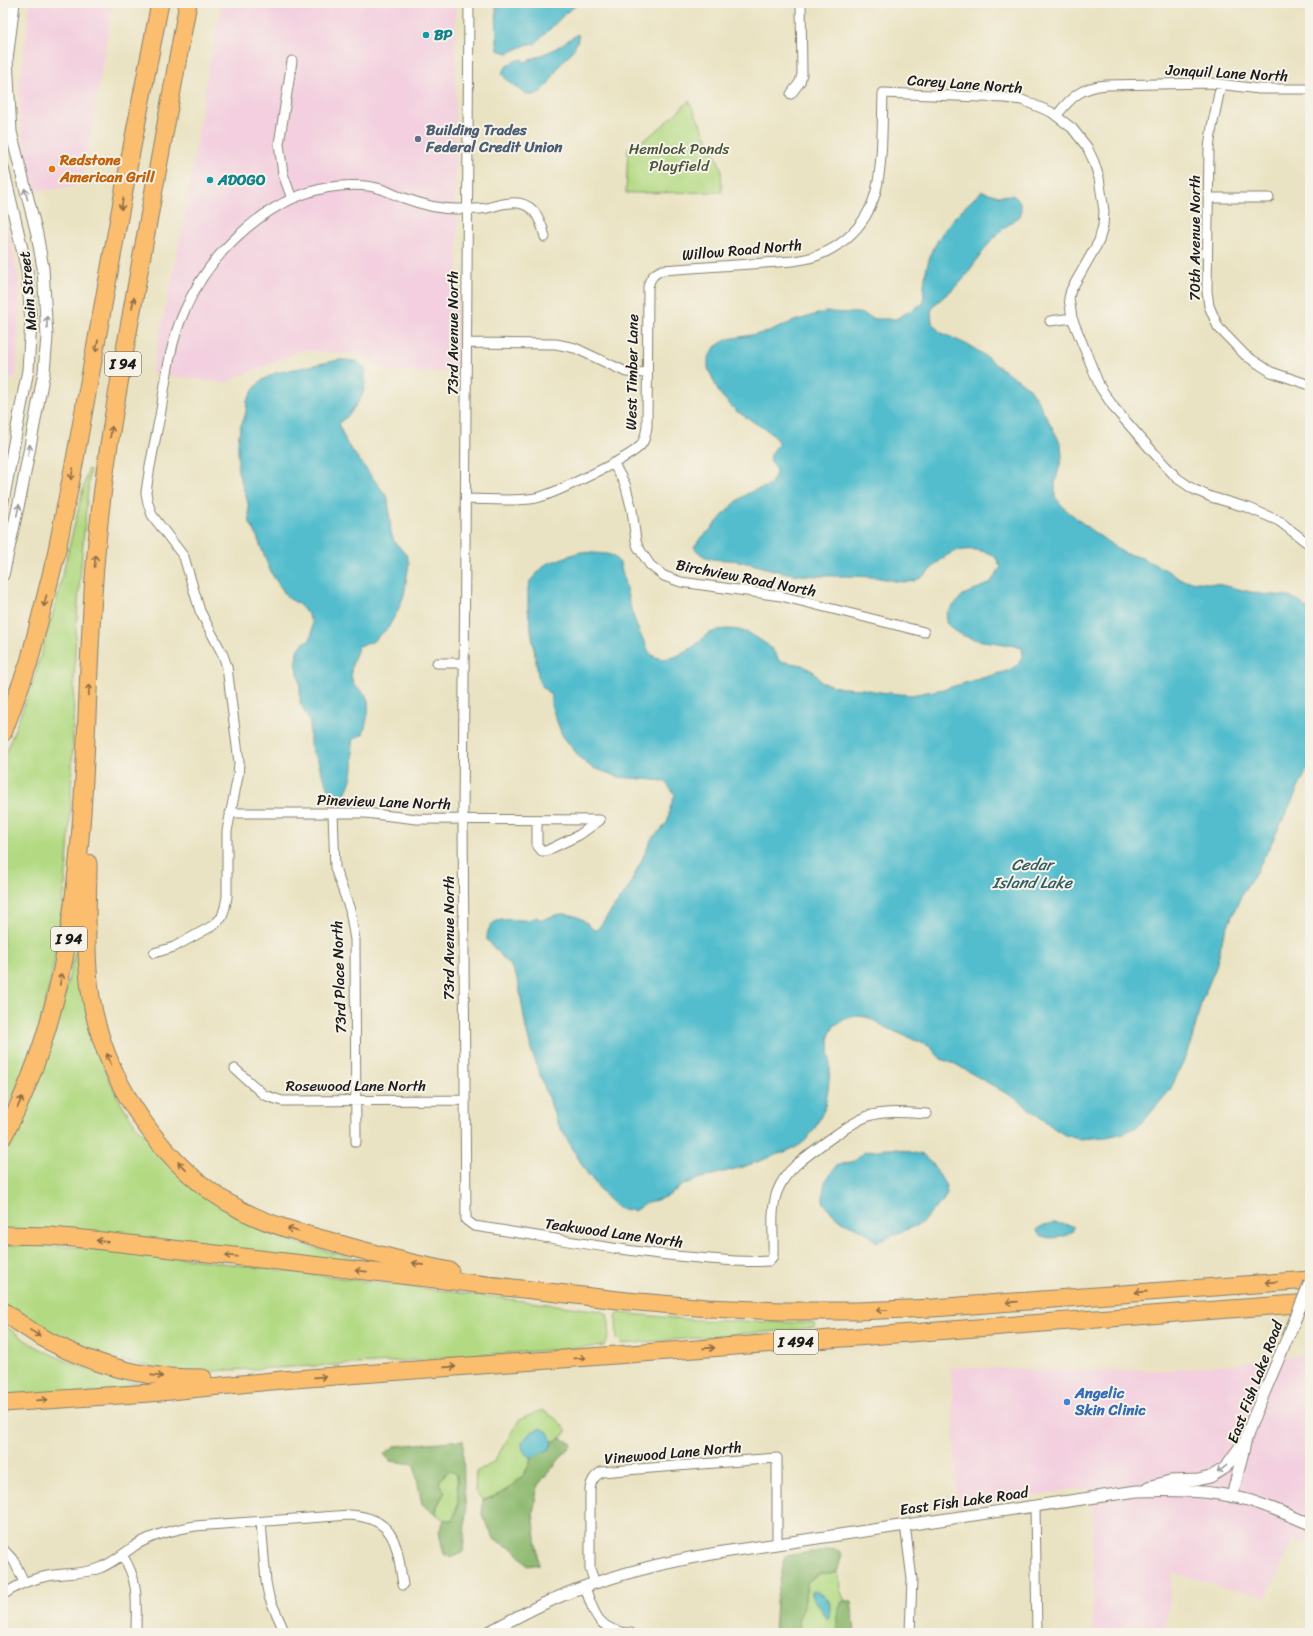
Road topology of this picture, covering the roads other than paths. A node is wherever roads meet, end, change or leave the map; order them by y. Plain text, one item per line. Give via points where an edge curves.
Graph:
1 (14, 3) edge
2 (153, 3) edge
3 (160, 3) edge
4 (188, 3) edge
5 (469, 3) edge
6 (801, 3) edge
7 (292, 61) dead end
8 (1221, 84) junction
9 (1310, 89) edge
10 (883, 93) joint
11 (791, 94) dead end
12 (1057, 115) junction
13 (131, 152) junction
14 (3, 168) edge
15 (1208, 198) junction
16 (1269, 198) dead end
17 (292, 199) junction
18 (467, 209) junction
19 (545, 237) dead end
20 (650, 279) joint
21 (1072, 318) junction
22 (1050, 321) dead end
23 (467, 343) junction
24 (647, 373) junction
25 (1310, 385) edge
26 (613, 463) junction
27 (466, 499) junction
28 (3, 501) edge
29 (1310, 545) edge
30 (3, 575) edge
31 (924, 632) dead end
32 (437, 663) dead end
33 (464, 663) junction
34 (87, 729) junction
35 (3, 733) edge
36 (230, 813) junction
37 (333, 814) junction
38 (463, 819) junction
39 (537, 820) junction
40 (154, 953) dead end
41 (235, 1069) dead end
42 (464, 1100) junction
43 (356, 1101) junction
44 (927, 1114) dead end
45 (3, 1137) edge
46 (356, 1142) dead end
47 (465, 1213) joint
48 (3, 1235) edge
49 (1310, 1281) edge
50 (566, 1294) junction
51 (1310, 1303) edge
52 (3, 1311) edge
53 (282, 1380) junction
54 (3, 1403) edge
55 (1246, 1439) junction
56 (1137, 1491) junction
57 (1232, 1497) junction
58 (1035, 1506) junction
59 (261, 1522) junction
60 (1310, 1524) edge
61 (905, 1525) junction
62 (777, 1544) junction
63 (3, 1549) edge
64 (122, 1555) junction
65 (24, 1582) junction
66 (403, 1585) dead end
67 (590, 1585) junction
68 (3, 1595) edge
69 (136, 1633) edge
70 (285, 1633) edge
71 (487, 1633) edge
72 (631, 1633) edge
73 (910, 1633) edge
74 (1037, 1633) edge

30 -> 1 street, Main Street via 44,372 47,337 43,268 11,132 7,59
2 - 13 highway
3 - 13 highway, I 94
34 -> 4 highway, I 94 via 93,595 104,480
5 - 18 street, 73rd Avenue North
6 - 11 street via 802,74 800,82
7 - 17 street via 279,144 283,174
8 - 9 street, Jonquil Lane North via 1273,90
8 - 12 street, Jonquil Lane North via 1202,82 1094,86 1074,97
8 - 15 street, 70th Avenue North via 1210,136
10 - 12 street, Carey Lane North via 1005,98 1032,103
10 - 20 street, Willow Road North via 876,192 865,216 846,240 829,251 811,258 662,270
12 - 21 street, Carey Lane North via 1072,128 1089,152 1099,178 1104,211 1099,241 1071,290
13 -> 35 highway, I 94 via 93,369 56,555 29,662
14 - 28 street, Main Street via 27,270 31,322 28,370
15 - 16 street
15 - 25 street, 70th Avenue North via 1207,291 1209,306 1218,327 1245,355 1258,364 1271,372
17 - 18 street via 313,191 353,186 380,188 404,199 435,207
17 - 36 street via 268,212 229,244 196,287 172,345 147,482 146,493 152,515 184,557 200,611 227,667 239,762
18 - 19 street via 488,208 513,202 522,204 537,215
18 - 23 street, 73rd Avenue North
20 - 24 street, West Timber Lane
21 - 22 street
21 - 29 street, Carey Lane North via 1107,398 1177,478 1211,497 1249,508 1279,521
23 - 24 street via 556,344 575,348 626,372
23 - 27 street, 73rd Avenue North
24 - 26 street, West Timber Lane via 647,426 643,443 638,449
26 - 27 street, West Timber Lane via 539,498
26 - 31 street, Birchview Road North via 625,484 638,547 650,565 664,576 681,582 781,596
27 - 33 street, 73rd Avenue North
32 - 33 street
33 - 38 street, 73rd Avenue North
45 -> 34 highway, I 94 via 42,1047 68,946 78,868
50 -> 34 highway via 401,1260 257,1218 222,1199 187,1171 159,1142 131,1102 111,1066 98,1031 91,996 87,958
36 - 37 street, Pineview Lane North
36 - 40 street via 227,831 227,897 222,916 214,925 174,947
37 - 38 street, Pineview Lane North via 377,814 417,820
37 - 43 street, 73rd Place North via 335,868 350,910 355,940
38 - 39 street, Pineview Lane North
38 - 42 street, 73rd Avenue North
39 - 39 street, Pineview Lane North via 537,845 542,851 579,835 600,820
41 - 43 street, Rosewood Lane North via 272,1099 291,1102
42 - 43 street, Rosewood Lane North
42 - 47 street, 73rd Avenue North
43 - 46 street, 73rd Place North
44 - 47 street, Teakwood Lane North via 872,1115 853,1124 796,1165 777,1192 773,1215 773,1256 769,1261 672,1256 549,1238 474,1226 466,1220
50 -> 48 highway via 94,1240
49 -> 50 highway, I 494 via 933,1308 856,1311 708,1308
49 - 55 street, East Fish Lake Road, bridge
53 -> 51 highway, I 494
52 -> 53 highway via 28,1329 65,1349 138,1373 177,1378
54 -> 53 highway via 150,1393
55 -> 56 street via 1225,1468 1210,1477 1170,1481
55 - 57 street, East Fish Lake Road
56 - 57 street, East Fish Lake Road via 1183,1491
56 - 58 street, East Fish Lake Road
57 - 60 street via 1266,1506
58 - 61 street, East Fish Lake Road
58 - 74 street
59 - 64 street via 195,1526 175,1530 156,1536
59 - 66 street via 350,1515 373,1519 390,1533 395,1542
59 - 70 street via 269,1597
61 - 62 street, East Fish Lake Road
61 - 73 street via 912,1579
62 - 67 street, East Fish Lake Road via 675,1560
62 - 67 street, Vinewood Lane North via 777,1458 601,1472 591,1482 590,1489
63 - 65 street via 14,1561
64 - 65 street via 93,1571 54,1575
64 - 69 street via 136,1582
65 - 68 street
67 - 71 street, East Fish Lake Road
67 - 72 street via 596,1616 602,1624 615,1632

